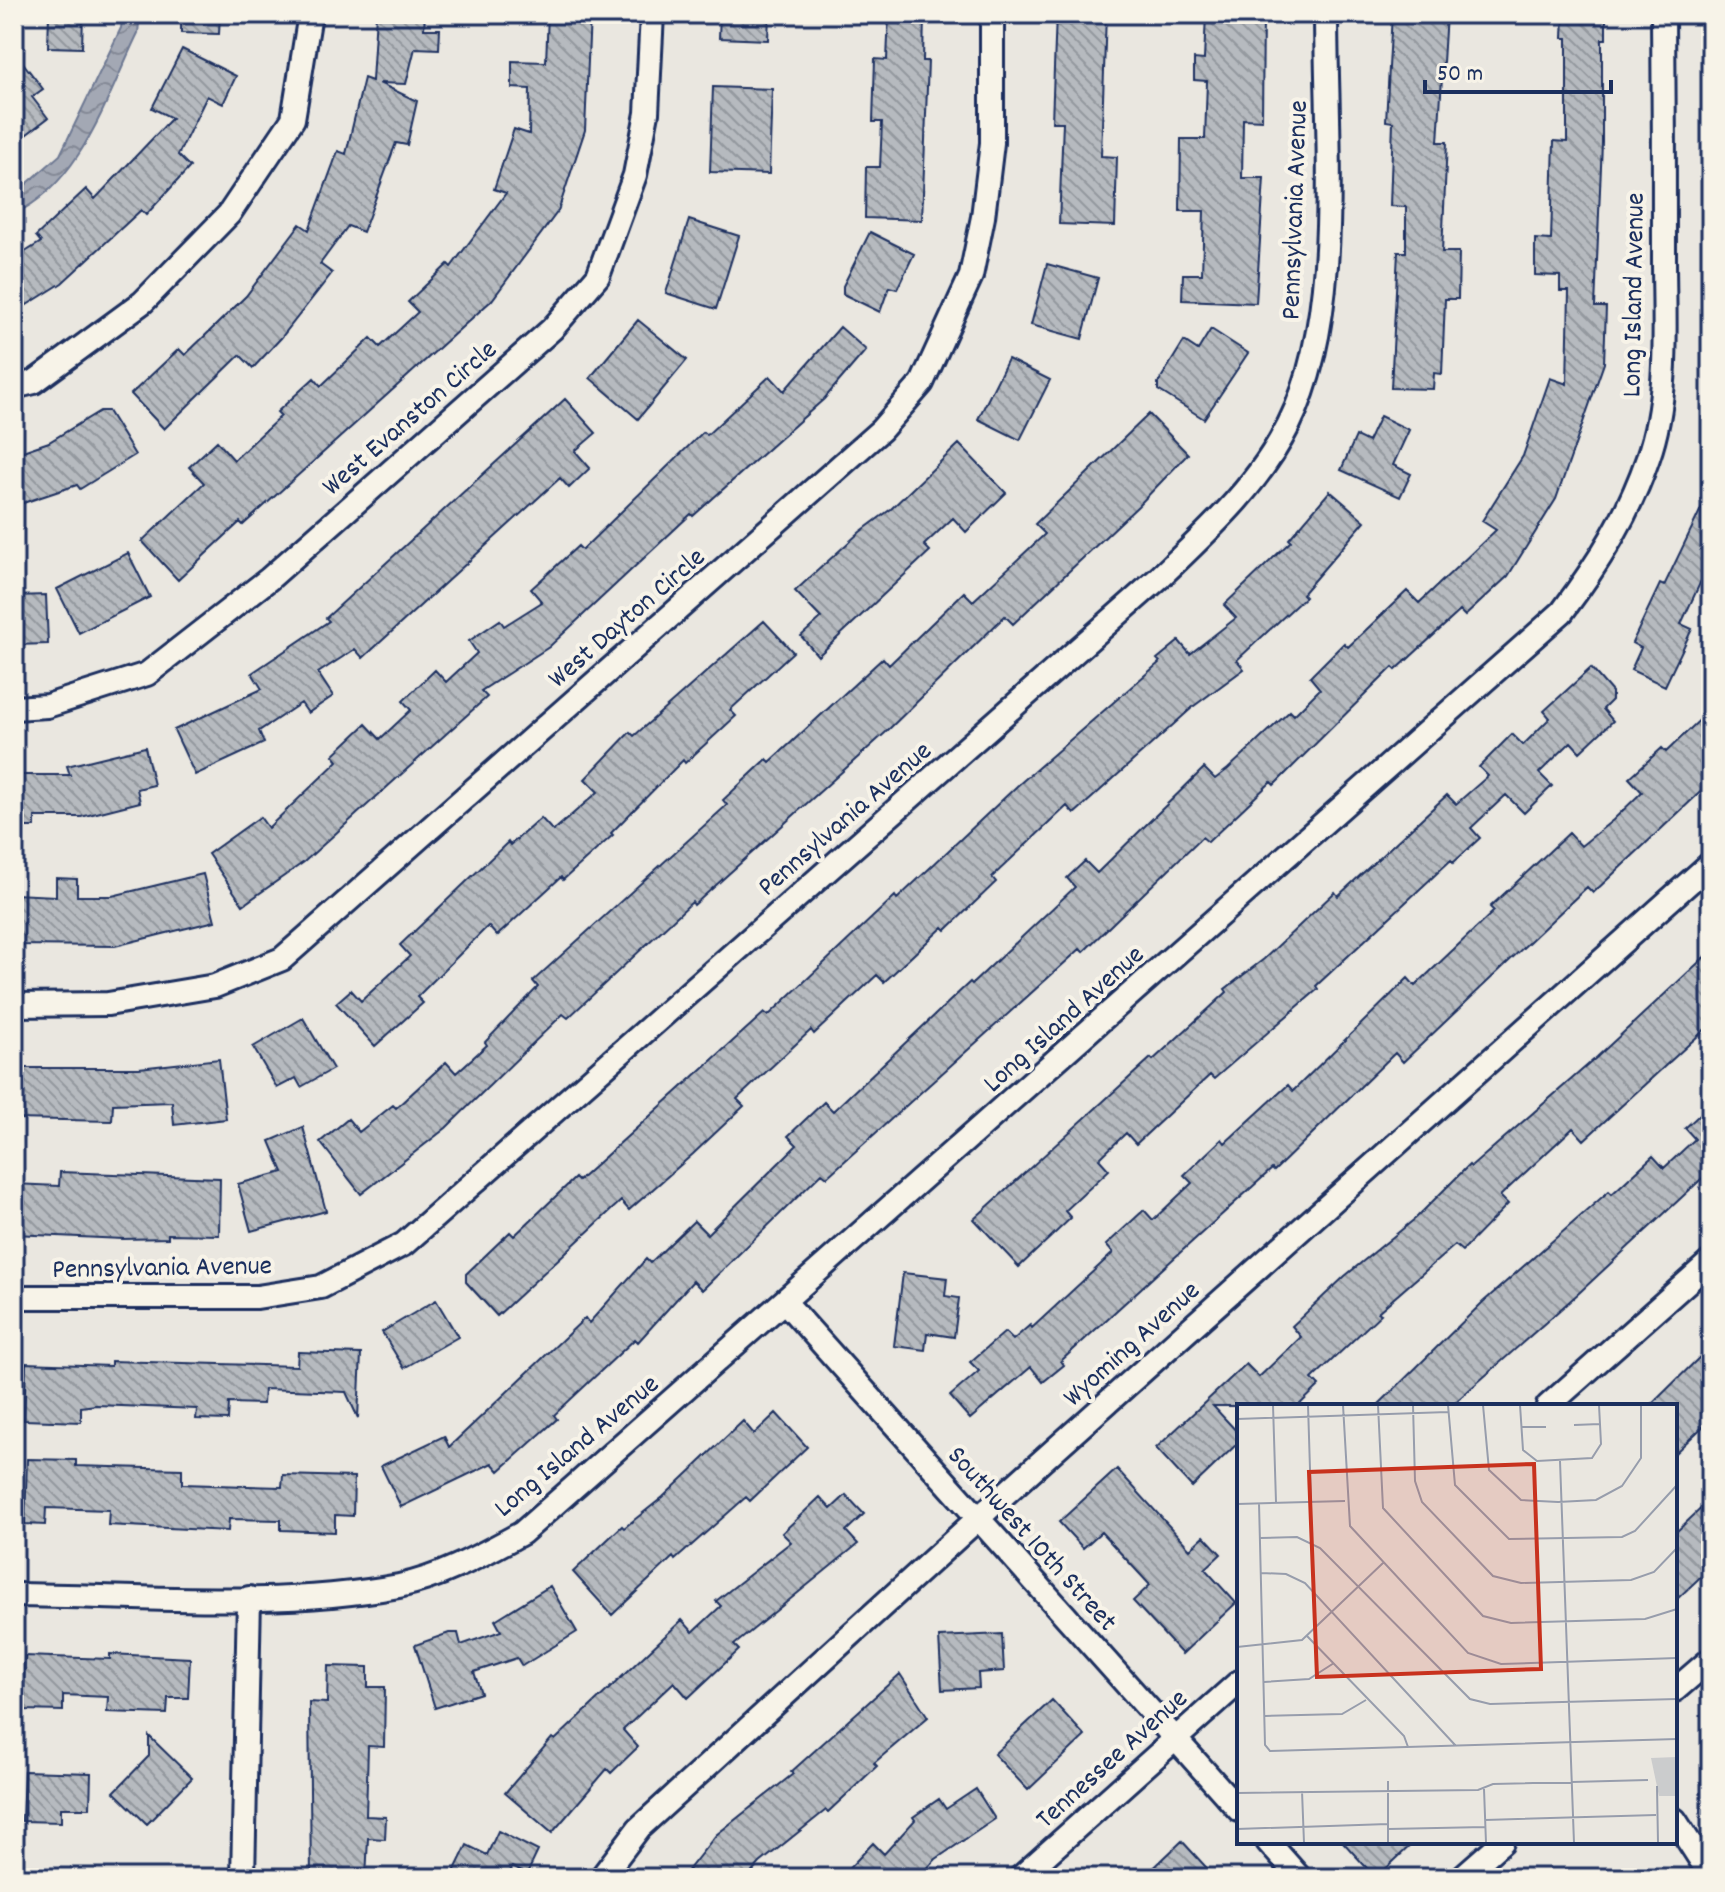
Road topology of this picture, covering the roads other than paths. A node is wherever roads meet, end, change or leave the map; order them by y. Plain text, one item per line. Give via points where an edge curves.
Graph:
1 (310, 14) edge
2 (652, 14) edge
3 (992, 14) edge
4 (1326, 14) edge
5 (1663, 14) edge
6 (14, 387) edge
7 (14, 708) edge
8 (1711, 863) edge
9 (14, 1005) edge
10 (1711, 1261) edge
11 (14, 1297) edge
12 (785, 1302) junction
13 (1550, 1404) edge
14 (977, 1519) junction
15 (14, 1595) edge
16 (249, 1598) junction
17 (1711, 1659) edge
18 (1237, 1684) edge
19 (1677, 1688) edge
20 (1175, 1739) junction
21 (1237, 1808) edge
22 (1677, 1823) edge
23 (1270, 1844) edge
24 (1500, 1844) edge
25 (1711, 1876) edge
26 (243, 1878) edge
27 (601, 1878) edge
28 (1020, 1878) edge
29 (1300, 1878) edge
30 (1461, 1878) edge

1 - 6 street via 293,119 229,214 143,302 34,382
2 - 7 street, West Evanston Circle via 647,113 635,175 598,276 552,329 269,579 147,674 47,706
3 - 9 street, West Dayton Circle via 992,143 971,276 922,383 881,430 282,959 215,986 108,1004
4 - 11 street, Pennsylvania Avenue via 1326,246 1313,363 1289,424 1254,479 1215,524 404,1244 321,1287 257,1297
5 - 12 street, Long Island Avenue via 1661,401 1649,456 1602,560 1562,612
8 - 14 street, Wyoming Avenue
10 - 13 street
12 - 14 street, Southwest 10th Street
12 - 16 street, Long Island Avenue via 522,1533 462,1565 401,1585
14 - 20 street, Southwest 10th Street
14 - 27 street, Wyoming Avenue via 639,1828
15 - 16 street, Long Island Avenue
16 - 26 street
17 - 19 street
18 - 20 street, Tennessee Avenue
20 - 21 street, Southwest 10th Street
20 - 28 street, Tennessee Avenue
22 - 25 street
23 - 29 street
24 - 30 street

